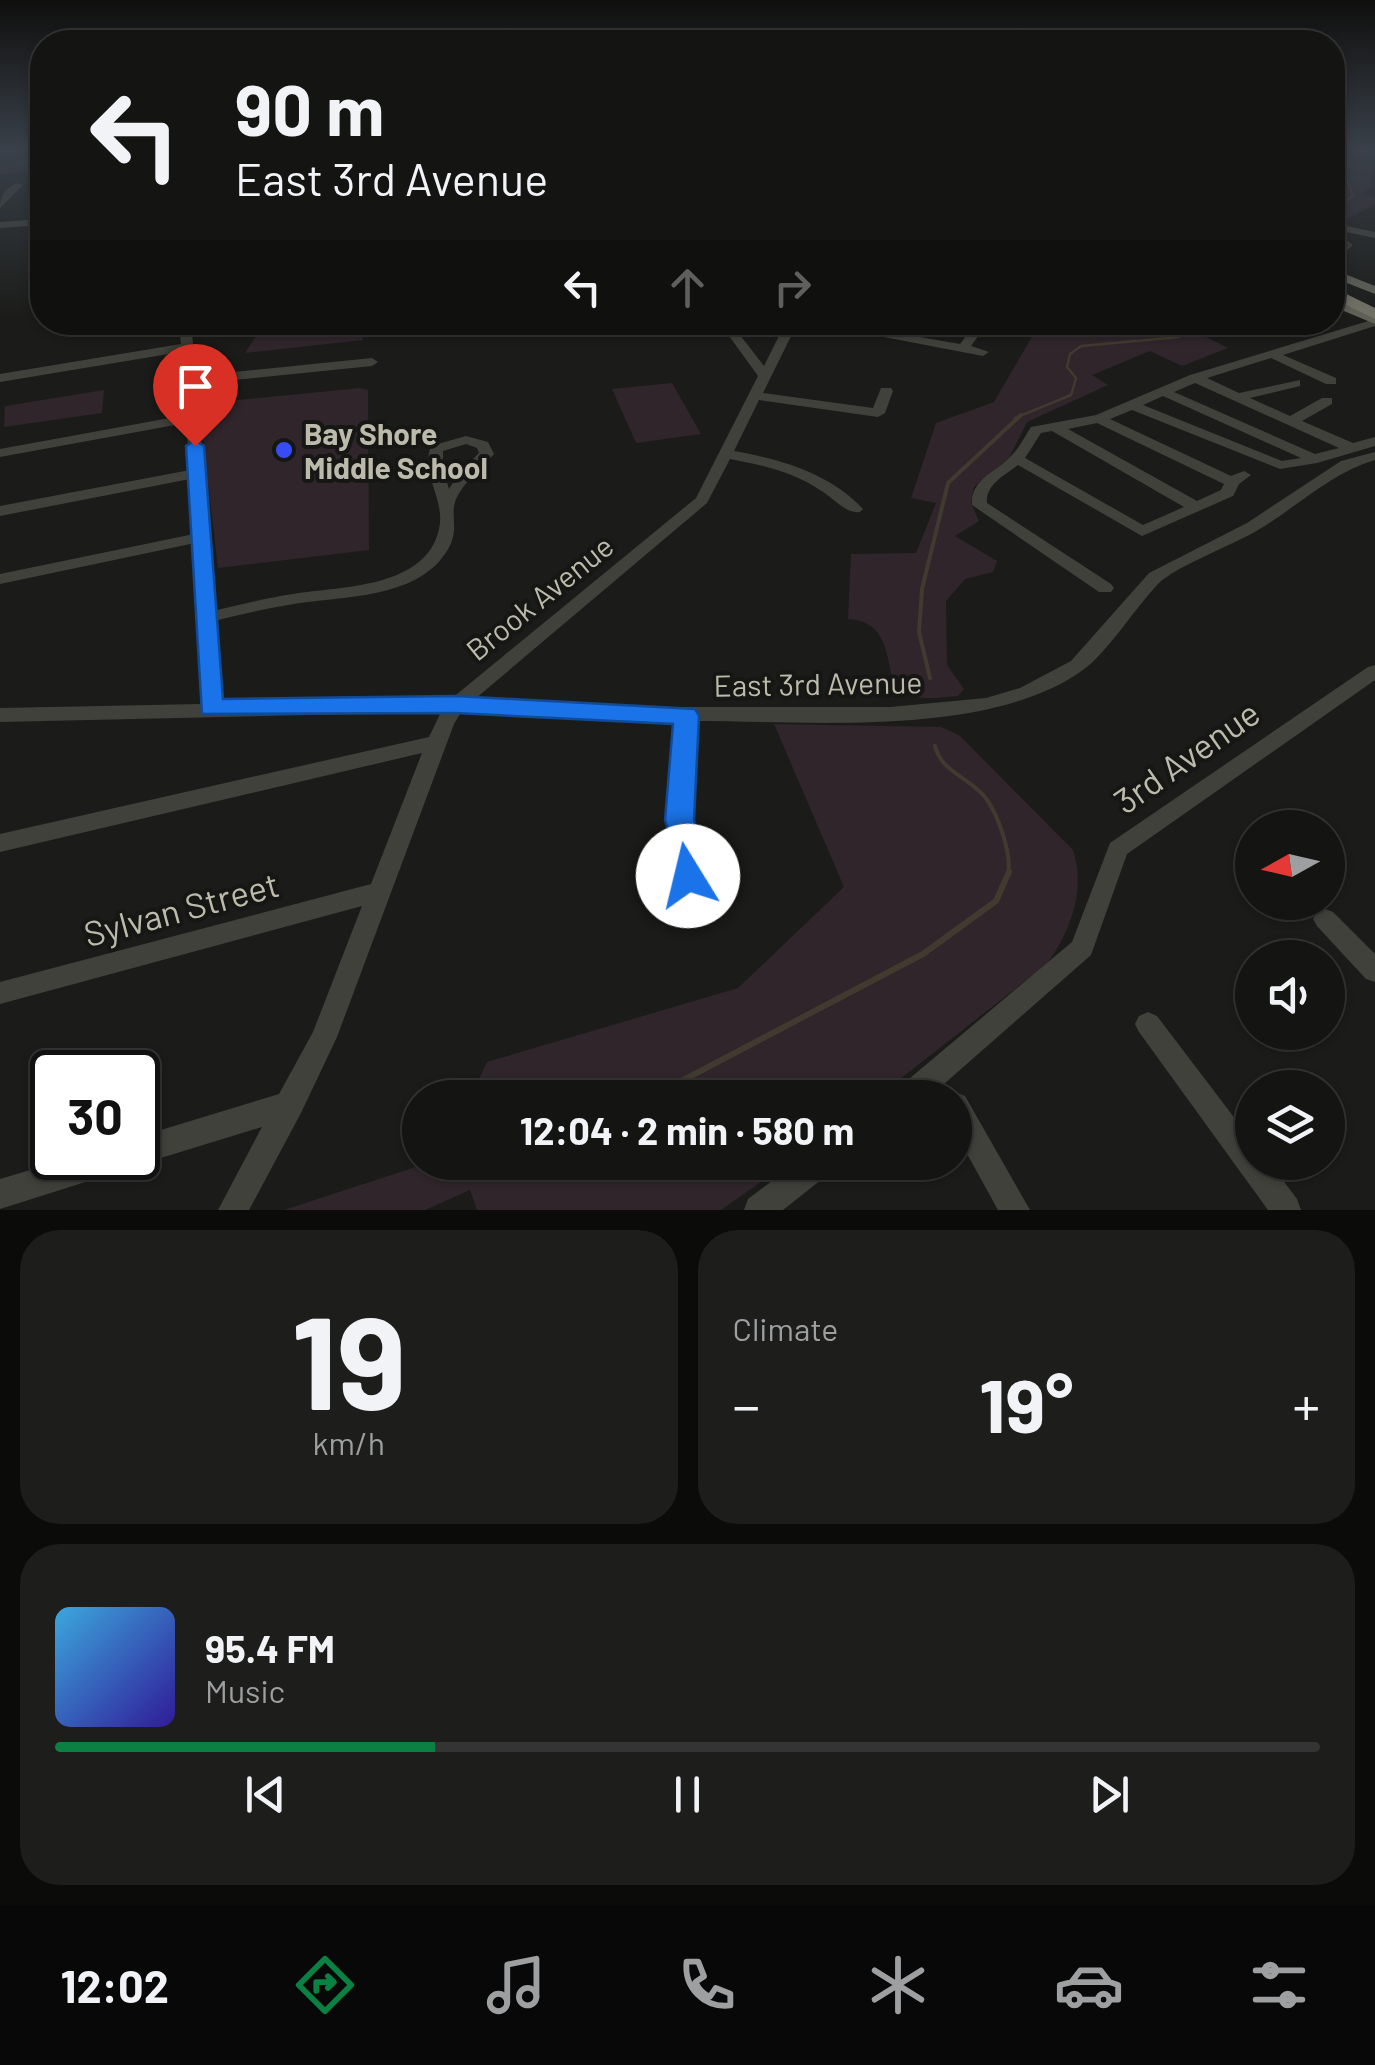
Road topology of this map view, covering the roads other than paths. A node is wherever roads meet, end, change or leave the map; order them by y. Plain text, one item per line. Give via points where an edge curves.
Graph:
1 (30, 223) edge
2 (0, 225) edge
3 (1345, 229) edge
4 (1375, 235) edge
5 (1345, 279) edge
6 (1345, 285) edge
7 (1373, 291) edge
8 (1345, 299) edge
9 (1345, 306) edge
10 (1375, 316) edge
11 (1345, 327) edge
12 (186, 335) edge
13 (734, 335) edge
14 (785, 335) edge
15 (886, 335) edge
16 (972, 335) edge
17 (1324, 335) edge
18 (187, 348) junction
19 (962, 348) junction
20 (983, 352) dead end
21 (1272, 354) junction
22 (372, 362) dead end
23 (764, 375) junction
24 (0, 378) edge
25 (1195, 378) junction
26 (189, 381) junction
27 (1331, 381) dead end
28 (1295, 383) dead end
29 (886, 391) dead end
30 (1162, 391) junction
31 (755, 396) junction
32 (1238, 397) junction
33 (1326, 401) dead end
34 (1129, 404) junction
35 (192, 418) junction
36 (1099, 419) junction
37 (1291, 421) junction
38 (1055, 426) junction
39 (1375, 441) edge
40 (1351, 448) junction
41 (0, 453) edge
42 (726, 454) junction
43 (1375, 456) edge
44 (1310, 457) junction
45 (1017, 459) junction
46 (197, 472) junction
47 (448, 503) dead end
48 (1198, 508) junction
49 (855, 510) dead end
50 (0, 511) edge
51 (202, 537) junction
52 (0, 580) edge
53 (1105, 588) dead end
54 (208, 616) junction
55 (1375, 671) edge
56 (456, 705) junction
57 (211, 708) junction
58 (0, 715) edge
59 (686, 716) junction
60 (433, 743) junction
61 (0, 843) edge
62 (692, 862) dead end
63 (381, 891) junction
64 (1326, 920) edge
65 (1375, 971) edge
66 (0, 994) edge
67 (1148, 1024) dead end
68 (950, 1080) edge
69 (291, 1104) junction
70 (972, 1135) edge
71 (160, 1144) edge
72 (46, 1180) edge
73 (798, 1180) edge
74 (0, 1194) edge
75 (233, 1210) edge
76 (759, 1210) edge
77 (1014, 1210) edge
78 (1286, 1210) edge

1 - 2 street
3 - 4 street
5 - 7 main road
6 - 7 highway
8 - 10 highway
9 - 10 main road
10 - 11 street
12 - 18 street
13 - 23 street
14 - 23 street, Brook Avenue
15 - 19 street
16 - 19 street
17 - 21 street
18 - 24 street
18 - 26 street
19 - 20 street
21 - 25 street
21 - 27 street
22 - 26 street
23 - 31 street, Brook Avenue
25 - 30 street
25 - 32 street
26 - 35 street
28 - 32 street
29 - 31 street via 878,413
30 - 34 street
30 - 44 street
31 - 42 street, Brook Avenue
32 - 37 street
33 - 37 street
34 - 36 street
34 - 44 street via 1280,465
35 - 41 street
35 - 46 street
36 - 38 street
36 - 48 street via 1238,478 1228,493
37 - 40 street
38 - 45 street via 1029,436
38 - 48 street
39 - 40 street
40 - 44 street
42 - 49 street via 800,470
42 - 56 street, Brook Avenue via 702,500
43 - 59 street, East 3rd Avenue via 1346,464 1253,526 1155,577 1078,665 1055,680 987,704
45 - 48 street via 1142,530
45 - 53 street via 989,480 980,505
46 - 50 street
46 - 51 street
47 - 54 street via 440,549 401,578 370,590
51 - 52 street
51 - 54 street
54 - 57 street
55 - 68 street, 3rd Avenue via 1118,849 1082,948
56 - 57 street, East 3rd Avenue
56 - 59 street, East 3rd Avenue
56 - 60 street, Brook Avenue
57 - 58 street, East 3rd Avenue
59 - 62 street via 680,820
60 - 61 street
60 - 63 street, Brook Avenue
63 - 66 street, Sylvan Street
63 - 69 street, Brook Avenue
64 - 65 street
67 - 78 street
69 - 71 street
69 - 75 street, Brook Avenue
70 - 77 street
72 - 74 street
73 - 76 street

